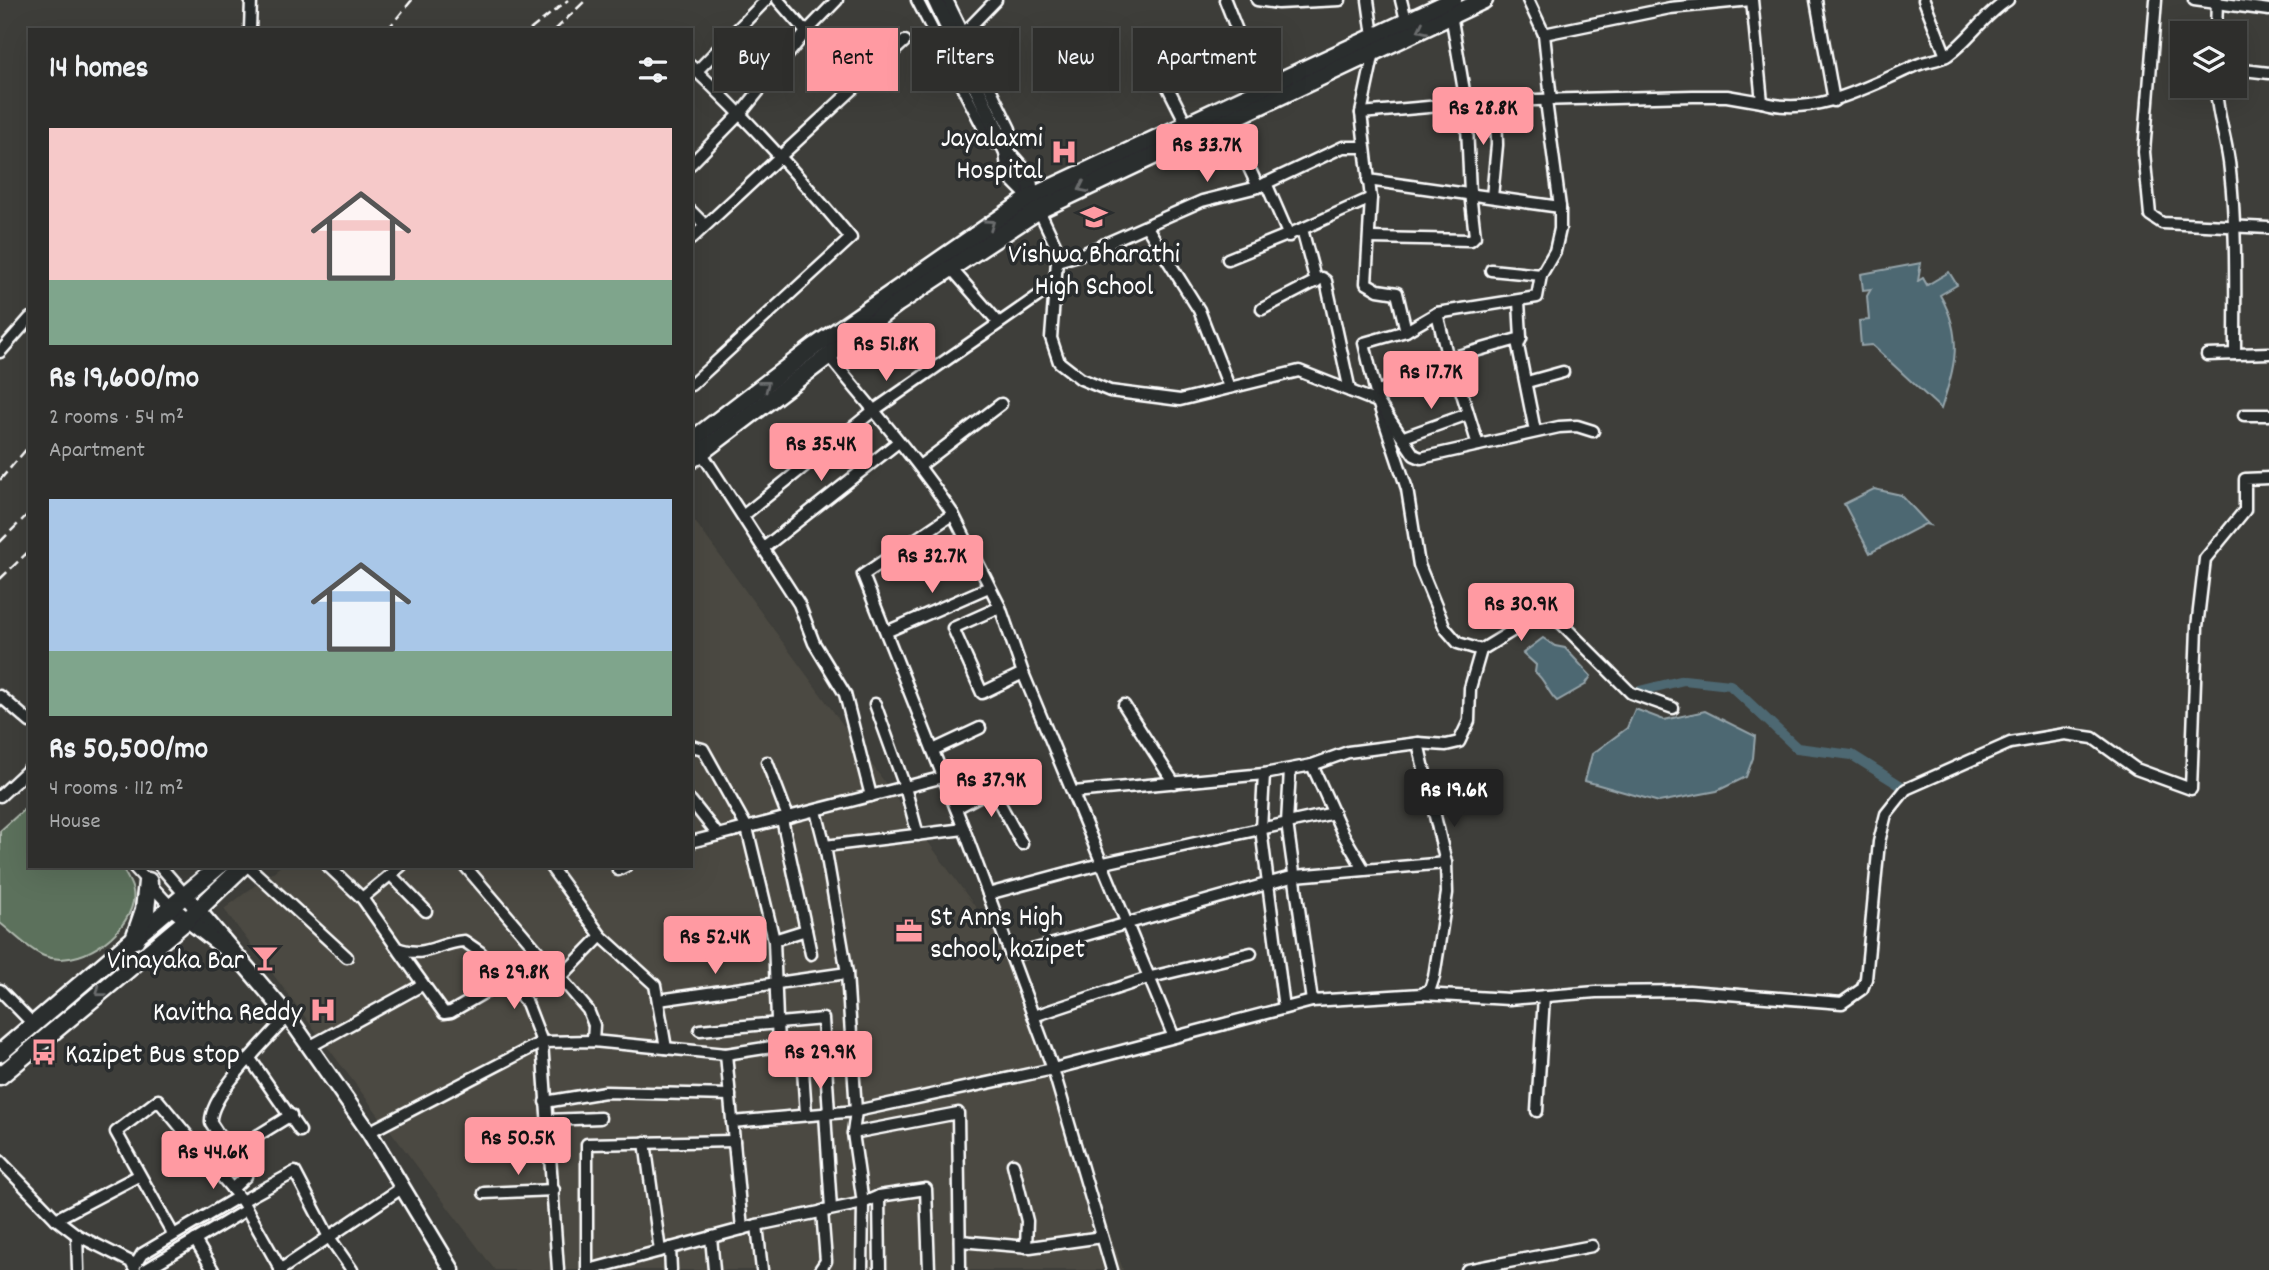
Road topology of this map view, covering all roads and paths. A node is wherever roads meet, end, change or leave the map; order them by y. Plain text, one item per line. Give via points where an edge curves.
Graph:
1 (251, 0) edge
2 (765, 0) edge
3 (778, 0) edge
4 (837, 0) edge
5 (917, 0) edge
6 (935, 0) edge
7 (947, 0) edge
8 (996, 0) edge
9 (1225, 0) edge
10 (1257, 0) edge
11 (1340, 0) edge
12 (1368, 0) edge
13 (1401, 0) edge
14 (1484, 0) edge
15 (1528, 0) edge
16 (1752, 0) edge
17 (1816, 0) edge
18 (1924, 0) edge
19 (2008, 0) edge
20 (2157, 0) edge
21 (2194, 0) edge
22 (2217, 2) edge
23 (1449, 4) edge
24 (2269, 10) edge
25 (1406, 20) junction
26 (2216, 21) edge
27 (250, 28) edge
28 (961, 28) edge
29 (969, 28) edge
30 (1236, 28) edge
31 (806, 32) junction
32 (1544, 34) junction
33 (905, 41) dead end
34 (1374, 44) junction
35 (1946, 56) junction
36 (694, 68) edge
37 (2247, 70) edge
38 (2269, 73) edge
39 (1281, 81) edge
40 (992, 91) edge
41 (1170, 91) edge
42 (1256, 91) edge
43 (2216, 98) edge
44 (1496, 101) junction
45 (1549, 101) junction
46 (1834, 101) junction
47 (1466, 103) junction
48 (1762, 103) junction
49 (742, 112) junction
50 (1361, 113) junction
51 (1227, 121) junction
52 (1186, 124) junction
53 (1004, 144) junction
54 (1364, 146) junction
55 (783, 156) junction
56 (693, 162) edge
57 (1368, 180) junction
58 (1262, 185) junction
59 (1470, 193) junction
60 (1492, 197) junction
61 (1371, 198) junction
62 (1035, 203) junction
63 (1560, 206) junction
64 (693, 213) edge
65 (705, 225) junction
66 (2236, 225) junction
67 (1147, 227) junction
68 (2269, 228) edge
69 (1302, 229) junction
70 (1289, 236) junction
71 (693, 237) edge
72 (1370, 238) junction
73 (1228, 259) dead end
74 (1057, 261) junction
75 (950, 267) junction
76 (1491, 270) dead end
77 (1541, 275) junction
78 (1316, 282) junction
79 (1054, 285) junction
80 (1519, 301) junction
81 (1262, 309) dead end
82 (1437, 313) junction
83 (28, 320) edge
84 (998, 322) junction
85 (1406, 331) junction
86 (1521, 338) junction
87 (0, 352) edge
88 (2269, 353) edge
89 (2235, 354) junction
90 (828, 355) junction
91 (2207, 355) dead end
92 (1449, 357) junction
93 (1563, 372) dead end
94 (1527, 382) junction
95 (693, 384) edge
96 (1229, 387) junction
97 (1350, 391) junction
98 (1378, 398) junction
99 (1000, 404) dead end
100 (873, 411) junction
101 (1468, 414) junction
102 (2244, 415) dead end
103 (2269, 415) edge
104 (1535, 431) junction
105 (1593, 431) dead end
106 (1404, 437) junction
107 (897, 443) junction
108 (1479, 445) junction
109 (695, 451) edge
110 (921, 466) junction
111 (2269, 478) edge
112 (953, 514) junction
113 (744, 515) junction
114 (765, 547) junction
115 (989, 587) junction
116 (1000, 607) junction
117 (886, 632) junction
118 (1481, 650) junction
119 (1023, 673) junction
120 (0, 696) edge
121 (875, 704) dead end
122 (1124, 705) dead end
123 (1673, 708) dead end
124 (28, 720) edge
125 (981, 728) dead end
126 (1418, 743) junction
127 (693, 746) edge
128 (933, 750) junction
129 (767, 762) dead end
130 (1312, 765) junction
131 (28, 770) edge
132 (1290, 770) junction
133 (1264, 774) junction
134 (944, 777) junction
135 (1174, 782) junction
136 (905, 787) junction
137 (1074, 792) junction
138 (0, 796) edge
139 (871, 796) junction
140 (693, 804) edge
141 (956, 808) junction
142 (816, 811) junction
143 (1334, 813) junction
144 (785, 818) junction
145 (1287, 823) junction
146 (747, 828) junction
147 (964, 829) junction
148 (1261, 829) junction
149 (718, 835) junction
150 (918, 835) junction
151 (693, 841) edge
152 (1023, 844) dead end
153 (825, 846) junction
154 (1104, 863) junction
155 (1446, 863) junction
156 (135, 868) edge
157 (162, 868) edge
158 (217, 868) edge
159 (243, 868) edge
160 (247, 868) edge
161 (330, 868) edge
162 (398, 868) edge
163 (467, 868) edge
164 (551, 868) edge
165 (1363, 868) junction
166 (391, 874) junction
167 (1295, 876) junction
168 (148, 882) junction
169 (1268, 883) junction
170 (988, 894) junction
171 (186, 896) junction
172 (362, 898) junction
173 (172, 908) junction
174 (199, 910) junction
175 (426, 911) dead end
176 (186, 921) junction
177 (1128, 922) junction
178 (806, 930) junction
179 (601, 936) junction
180 (135, 939) junction
181 (775, 940) junction
182 (397, 948) junction
183 (1251, 953) dead end
184 (811, 954) dead end
185 (1011, 956) junction
186 (346, 957) dead end
187 (237, 958) junction
188 (847, 973) junction
189 (1151, 977) junction
190 (560, 978) junction
191 (506, 980) junction
192 (776, 983) junction
193 (422, 985) junction
194 (0, 990) edge
195 (1422, 995) junction
196 (1544, 996) junction
197 (659, 1000) junction
198 (1312, 1000) junction
199 (1284, 1009) junction
200 (288, 1016) junction
201 (1034, 1016) junction
202 (33, 1024) junction
203 (775, 1024) junction
204 (701, 1030) dead end
205 (1173, 1035) junction
206 (593, 1041) junction
207 (542, 1042) junction
208 (309, 1046) junction
209 (666, 1048) junction
210 (0, 1054) edge
211 (726, 1054) junction
212 (251, 1060) junction
213 (1053, 1069) junction
214 (803, 1070) dead end
215 (0, 1076) edge
216 (730, 1095) junction
217 (545, 1102) junction
218 (856, 1111) junction
219 (1537, 1111) dead end
220 (827, 1113) junction
221 (806, 1114) junction
222 (291, 1115) junction
223 (600, 1118) dead end
224 (547, 1120) junction
225 (732, 1122) junction
226 (300, 1131) dead end
227 (369, 1132) junction
228 (853, 1133) junction
229 (734, 1141) junction
230 (645, 1142) junction
231 (231, 1152) junction
232 (0, 1161) edge
233 (1013, 1164) dead end
234 (138, 1176) junction
235 (402, 1187) junction
236 (554, 1190) junction
237 (484, 1194) dead end
238 (878, 1196) junction
239 (240, 1199) junction
240 (863, 1203) junction
241 (826, 1210) junction
242 (56, 1219) junction
243 (757, 1225) junction
244 (742, 1229) junction
245 (173, 1234) junction
246 (78, 1235) junction
247 (329, 1237) junction
248 (711, 1237) junction
249 (1102, 1237) junction
250 (195, 1240) junction
251 (960, 1241) junction
252 (1592, 1246) dead end
253 (1026, 1247) junction
254 (665, 1250) junction
255 (640, 1257) junction
256 (135, 1268) edge
257 (78, 1270) edge
258 (145, 1270) edge
259 (213, 1270) edge
260 (281, 1270) edge
261 (352, 1270) edge
262 (452, 1270) edge
263 (558, 1270) edge
264 (588, 1270) edge
265 (641, 1270) edge
266 (671, 1270) edge
267 (714, 1270) edge
268 (762, 1270) edge
269 (820, 1270) edge
270 (862, 1270) edge
271 (880, 1270) edge
272 (929, 1270) edge
273 (960, 1270) edge
274 (1112, 1270) edge
275 (1466, 1270) edge

1 - 27 street
2 - 36 street
3 - 31 street
4 - 31 street
5 - 53 street via 986,133 994,144
6 - 53 street
7 - 28 street
8 - 29 street
9 - 30 street
10 - 11 street
12 - 34 street
13 - 25 street
14 - 23 main road
15 - 32 street
16 - 32 street via 1670,8
16 - 48 street
17 - 46 street
18 - 35 street
19 - 35 street
20 - 66 street via 2144,152 2150,215 2162,223
21 - 22 street
22 - 24 street
22 - 26 street
23 - 25 main road
23 -> 34 main road
23 - 47 street
25 - 34 main road
31 - 49 street
32 - 45 street
33 - 55 street
34 - 39 main road
34 - 50 street
34 - 51 main road
35 - 46 street
36 - 49 street
37 - 38 street
40 - 53 street via 1010,129
41 - 52 street
42 - 52 main road
43 - 66 street via 2228,144
44 - 45 street
44 - 47 street
44 - 60 street
45 - 48 street via 1716,96
45 - 63 street
46 - 48 street
47 - 50 street
47 - 59 street
49 - 55 street
49 - 56 street
50 - 54 street
51 - 58 street
51 -> 62 main road
52 - 62 main road
53 - 62 street via 1010,176
54 - 57 street
54 - 58 street via 1343,147
55 - 65 street
55 - 95 street via 851,238
57 - 59 street
57 - 61 street
58 - 67 street via 1202,201
58 - 70 street
59 - 60 street
59 - 72 street via 1476,233 1471,240
60 - 63 street
61 - 69 street
61 - 72 street
62 - 74 street via 1055,244
62 - 75 main road
109 -> 62 main road via 814,347
63 - 77 street via 1555,251
64 - 65 street
65 - 71 street
66 - 68 street
66 - 89 street
67 - 74 street
67 - 96 street via 1199,310
69 - 70 street
69 - 78 street
70 - 73 street
72 - 85 street via 1367,284 1397,293
74 - 79 street
75 - 84 street
75 - 90 main road
76 - 77 street
77 - 80 street via 1536,297
78 - 81 street
78 - 97 street via 1322,278 1329,290
79 - 84 street
79 - 96 street via 1051,338 1059,362 1081,379 1110,391 1180,400
80 - 82 street
80 - 86 street
82 - 85 street
82 - 92 street
83 - 87 street
84 - 100 street
85 - 98 street via 1364,343
86 - 92 street
86 - 94 street via 1518,346
88 - 89 street
89 - 91 street
90 - 100 street
90 - 109 main road
92 - 98 street via 1423,365
92 - 101 street
93 - 94 street
94 - 104 street
96 - 97 street via 1299,371
97 - 98 street
98 - 106 street
98 - 118 street via 1407,489 1419,565 1440,615 1458,643
99 - 110 street
100 - 107 street
100 - 113 street
101 - 106 street
101 - 108 street
102 - 103 street
104 - 105 street via 1577,426
104 - 108 street
106 - 108 street via 1414,455 1421,458
107 - 110 street
107 - 114 street
109 - 113 street
110 - 112 street
111 - 196 street via 2245,479 2245,510 2205,559 2197,627 2191,789 2136,769 2093,738 2065,734 2010,743 1906,789 1886,814 1879,842 1866,979 1853,998 1842,1003 1689,991
112 - 115 street
112 - 117 street via 863,575
113 - 114 street
114 - 139 street via 845,694
115 - 116 street
115 - 117 street
116 - 119 street
116 - 119 street via 953,628 982,693
117 - 128 street
118 - 123 street via 1543,612 1562,624 1631,693
118 - 126 street via 1470,688 1469,721 1460,742
119 - 137 street
120 - 124 street
121 - 136 street
122 - 135 street
125 - 128 street
126 - 130 street via 1348,752
126 - 155 street
127 - 146 street via 703,748
128 - 134 street
129 - 144 street
130 - 132 street
130 - 143 street
131 - 138 street
132 - 133 street
132 - 145 street
133 - 135 street
133 - 148 street
134 - 136 street
134 - 141 street
135 - 137 street
136 - 139 street
136 - 150 street
137 - 154 street
139 - 142 street
140 - 149 street
141 - 147 street
141 - 152 street via 992,789
142 - 144 street
142 - 153 street
143 - 145 street
143 - 165 street
144 - 146 street
144 - 178 street
145 - 148 street
145 - 167 street
146 - 149 street
146 - 181 street
147 - 150 street
147 - 170 street
148 - 154 street
148 - 169 street
149 - 151 street
150 - 153 street
153 - 188 street
154 - 170 street
154 - 177 street
155 - 165 street
155 - 195 street via 1447,893 1434,977
156 - 168 street
157 - 171 street
158 - 171 main road
159 - 174 main road
160 - 186 street
161 - 172 street
162 - 166 street
163 - 190 street
164 - 179 street
165 - 167 street
166 - 172 street
166 - 175 street
167 - 169 street
167 - 198 street
168 - 173 street
168 - 180 highway
169 - 177 street
169 - 199 street
170 - 185 street
171 - 173 main road
171 - 174 street
172 - 182 street
173 - 176 street
173 - 180 main road
174 - 176 main road
174 - 187 street
176 - 187 street
176 -> 215 main road
177 - 185 street
177 - 189 street
178 - 181 street
178 - 184 street
179 - 190 street
179 - 197 street via 655,985
180 - 202 main road
181 - 192 street
182 - 191 street via 422,954 464,940
182 - 193 street
183 - 189 street
185 - 201 street
187 - 200 street
188 - 192 street
188 - 218 street
189 - 201 street
189 - 205 street
190 - 206 street via 588,1010 594,1025
191 - 193 street via 447,1014
191 - 207 street via 527,1003
192 - 197 street
192 - 203 street
193 - 208 street
194 - 202 street
195 - 196 street
195 - 198 street
196 - 219 street
197 - 209 street
198 - 199 street
199 - 205 street
200 - 208 street
200 - 212 street
201 - 213 street
202 - 210 main road
203 - 204 street
203 - 211 street via 778,1046
203 - 220 street via 823,1019
205 - 213 street
206 - 207 street
206 - 209 street
207 - 217 street
207 - 227 street
208 - 227 street
209 - 211 street
211 - 216 street
212 - 222 street
212 - 231 street via 210,1113 211,1123
213 - 218 street
213 - 249 street
214 - 221 street
216 - 217 street via 605,1092
216 - 225 street
217 - 224 street
218 - 220 street
218 - 228 street
220 - 221 street
220 - 241 street
221 - 225 street
222 - 226 street
222 - 231 street
223 - 224 street
224 - 236 street
225 - 229 street
227 - 235 street
228 - 240 street
228 - 251 street via 958,1113
229 - 230 street
229 - 244 street
230 - 254 street
230 - 264 street via 587,1144
231 - 239 street via 247,1176
232 - 242 street
233 - 253 street via 1027,1221
234 - 239 street via 116,1132 158,1100
234 - 242 street
234 - 245 street
235 - 247 street
235 - 262 street
236 - 237 street
236 - 263 street
238 - 240 street
238 - 271 street
238 - 272 street via 926,1189
239 - 245 street
239 - 247 street via 295,1172
239 - 250 street
239 - 260 street
240 - 241 street
240 - 270 street
241 - 243 street
241 - 269 street via 826,1261
242 - 246 street
243 - 244 street
243 - 268 street
244 - 248 street
245 - 256 street via 142,1254
246 - 256 street
246 - 257 street
247 - 260 street
247 - 261 street
248 - 254 street
248 - 267 street
249 - 253 street
249 - 274 street
250 - 258 street
250 - 259 street
251 - 253 street
251 - 273 street
252 - 275 street
254 - 255 street
254 - 266 street
255 - 264 street
255 - 265 street

